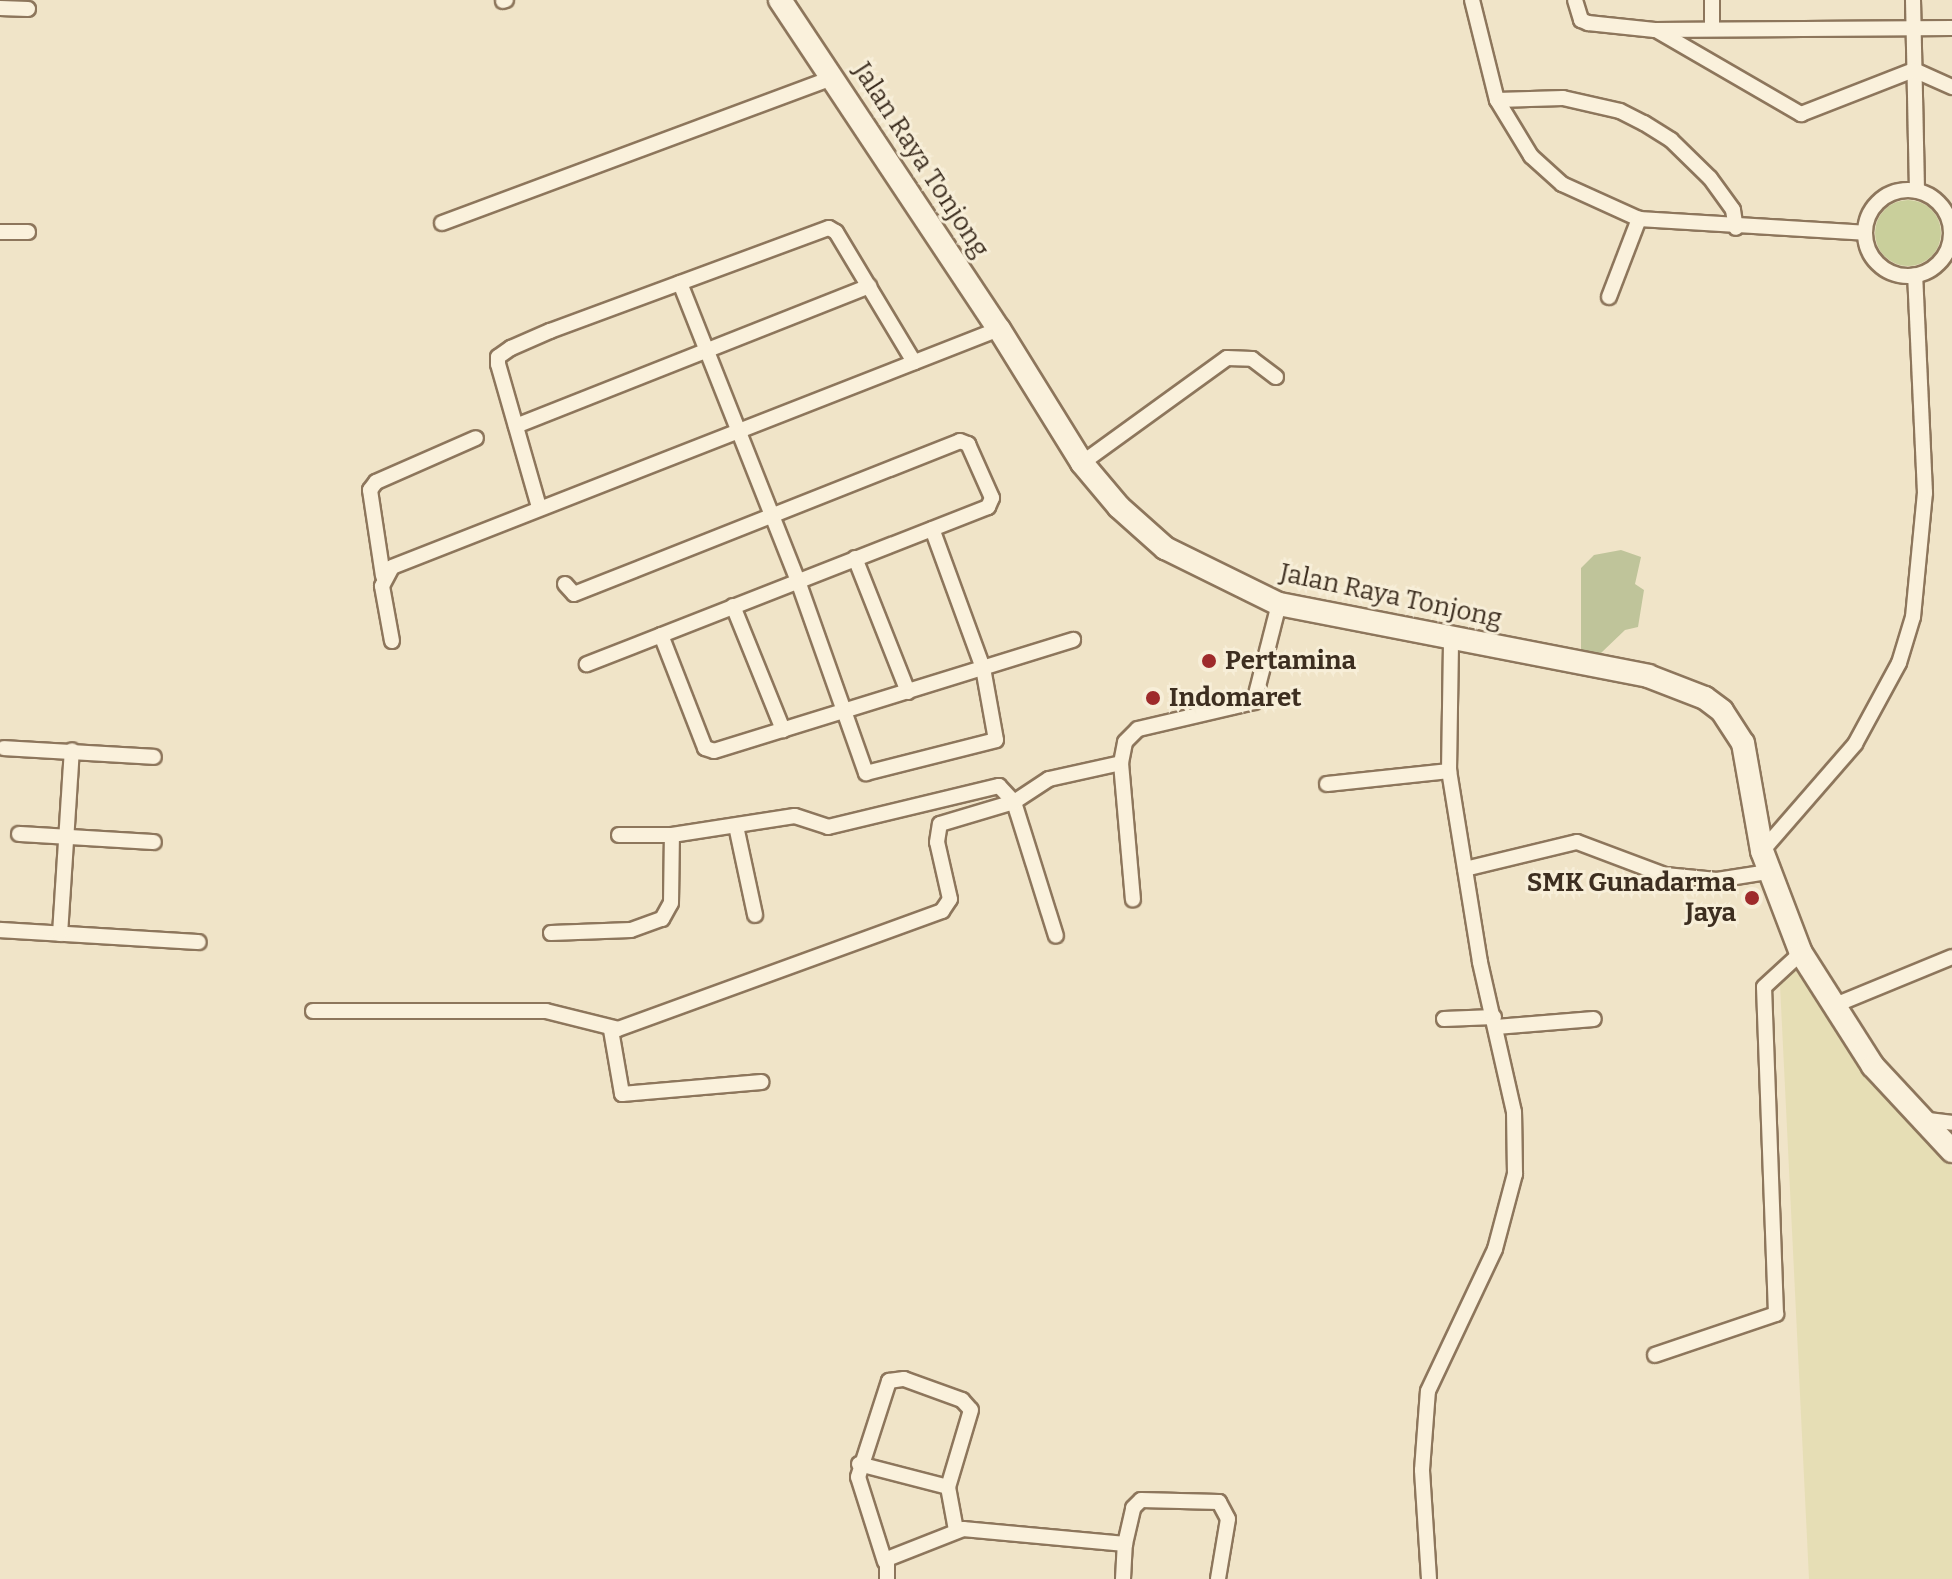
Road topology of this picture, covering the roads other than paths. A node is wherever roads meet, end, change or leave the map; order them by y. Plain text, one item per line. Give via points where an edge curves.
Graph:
1 (780, 0) edge
2 (1472, 0) edge
3 (1575, 0) edge
4 (1712, 0) edge
5 (1913, 0) edge
6 (0, 8) edge
7 (28, 9) dead end
8 (1913, 28) junction
9 (1952, 28) edge
10 (1712, 29) junction
11 (1655, 30) junction
12 (1914, 70) junction
13 (834, 77) junction
14 (1952, 87) edge
15 (1497, 100) junction
16 (1917, 191) junction
17 (1639, 219) junction
18 (442, 223) dead end
19 (1951, 224) edge
20 (1736, 228) junction
21 (0, 232) edge
22 (28, 232) dead end
23 (1865, 233) junction
24 (1915, 275) junction
25 (680, 283) junction
26 (869, 286) junction
27 (1609, 297) dead end
28 (999, 329) junction
29 (707, 350) junction
30 (914, 362) junction
31 (1276, 377) dead end
32 (516, 426) junction
33 (739, 431) junction
34 (476, 438) dead end
35 (1082, 463) junction
36 (539, 507) junction
37 (773, 517) junction
38 (932, 529) junction
39 (855, 558) junction
40 (383, 576) junction
41 (798, 581) junction
42 (565, 584) dead end
43 (1279, 604) junction
44 (733, 606) junction
45 (661, 635) junction
46 (1451, 638) junction
47 (1073, 640) dead end
48 (392, 641) dead end
49 (587, 664) dead end
50 (983, 668) junction
51 (908, 692) junction
52 (842, 713) junction
53 (783, 730) junction
54 (4, 748) dead end
55 (72, 750) junction
56 (154, 757) dead end
57 (1121, 763) junction
58 (1449, 771) junction
59 (1327, 784) dead end
60 (1014, 802) junction
61 (736, 826) junction
62 (19, 834) dead end
63 (67, 835) junction
64 (619, 835) dead end
65 (672, 835) junction
66 (154, 842) dead end
67 (1765, 862) junction
68 (1465, 869) junction
69 (1133, 899) dead end
70 (755, 915) dead end
71 (0, 930) edge
72 (551, 933) dead end
73 (60, 934) junction
74 (1056, 936) dead end
75 (199, 942) dead end
76 (1801, 953) junction
77 (1952, 957) edge
78 (1835, 1005) junction
79 (313, 1011) dead end
80 (1444, 1019) dead end
81 (1594, 1019) dead end
82 (1495, 1022) junction
83 (611, 1030) junction
84 (761, 1082) dead end
85 (1921, 1119) junction
86 (1952, 1123) edge
87 (1952, 1151) edge
88 (1655, 1355) dead end
89 (859, 1464) junction
90 (948, 1487) junction
91 (956, 1530) junction
92 (1125, 1544) junction
93 (885, 1562) junction
94 (887, 1579) edge
95 (1123, 1579) edge
96 (1218, 1579) edge
97 (1429, 1579) edge

1 - 13 main road, Jalan Raya Tonjong
2 - 15 street
3 - 11 street via 1581,20 1588,23
4 - 10 street
5 - 8 street
6 - 7 street
8 - 9 street
8 - 10 street
8 - 12 street
10 - 11 street
11 - 12 street via 1801,114
12 - 14 street
12 - 16 street
13 - 18 street
13 - 28 main road, Jalan Raya Tonjong
15 - 17 street via 1531,156 1562,184
15 - 20 street via 1563,98 1644,123 1710,178 1733,210
16 - 19 street via 1939,203
16 - 23 street via 1881,200
17 - 20 street
17 - 27 street
19 - 24 street via 1948,250 1940,262
20 - 23 street
21 - 22 street
23 - 24 street via 1875,260 1886,270
24 - 67 street via 1925,493 1913,617 1899,663 1855,744
25 - 26 street via 829,228
25 - 29 street
25 - 32 street via 550,331 498,357
26 - 29 street
26 - 30 street
28 - 30 street
28 - 35 main road, Jalan Raya Tonjong
29 - 32 street
29 - 33 street
30 - 33 street
31 - 35 street via 1252,359 1227,358
32 - 36 street
33 - 36 street
33 - 37 street
34 - 40 street via 376,482 370,490
35 - 43 main road, Jalan Raya Tonjong via 1119,507 1165,548
36 - 40 street via 392,567
37 - 38 street via 965,441 991,503
37 - 41 street
37 - 42 street via 574,594
38 - 39 street
38 - 50 street
39 - 41 street
39 - 51 street
40 - 48 street
41 - 44 street
41 - 52 street
43 - 46 main road, Jalan Raya Tonjong
43 - 57 street via 1254,702 1138,729 1125,742
44 - 45 street
44 - 53 street
45 - 49 street
45 - 53 street via 709,751
46 - 58 street
46 - 67 main road, Jalan Raya Tonjong via 1648,676 1705,698 1736,727 1743,743
47 - 50 street
50 - 51 street
50 - 52 street via 996,736 992,743 866,773
51 - 52 street
52 - 53 street
54 - 55 street
55 - 56 street
55 - 63 street
57 - 60 street via 1049,779
57 - 69 street
58 - 59 street
58 - 68 street
60 - 61 street via 1007,789 987,786 859,823 828,827 795,816
60 - 74 street
60 - 83 street via 940,824 937,842 950,899 942,911
61 - 65 street
61 - 70 street
62 - 63 street
63 - 66 street
63 - 73 street
64 - 65 street
65 - 72 street via 671,903 662,919 631,930
67 - 68 street via 1717,880 1665,875 1577,842
67 - 76 main road, Jalan Raya Tonjong
68 - 82 street
71 - 73 street
73 - 75 street
76 - 78 main road, Jalan Raya Tonjong
76 - 88 street via 1764,987 1776,1314
77 - 78 street
78 - 85 main road, Jalan Raya Tonjong via 1873,1066
79 - 83 street via 546,1011
80 - 82 street
81 - 82 street
82 - 97 street via 1514,1112 1515,1174 1495,1249 1428,1391 1422,1470
83 - 84 street via 622,1094
85 - 86 street
85 - 87 main road, Jalan Raya Tonjong
89 - 90 street
89 - 90 street via 884,1386 904,1379 962,1400 971,1410
89 - 93 street via 862,1498
90 - 91 street
91 - 92 street
91 - 93 street
92 - 95 street
92 - 96 street via 1133,1508 1141,1500 1219,1502 1228,1519
93 - 94 street

